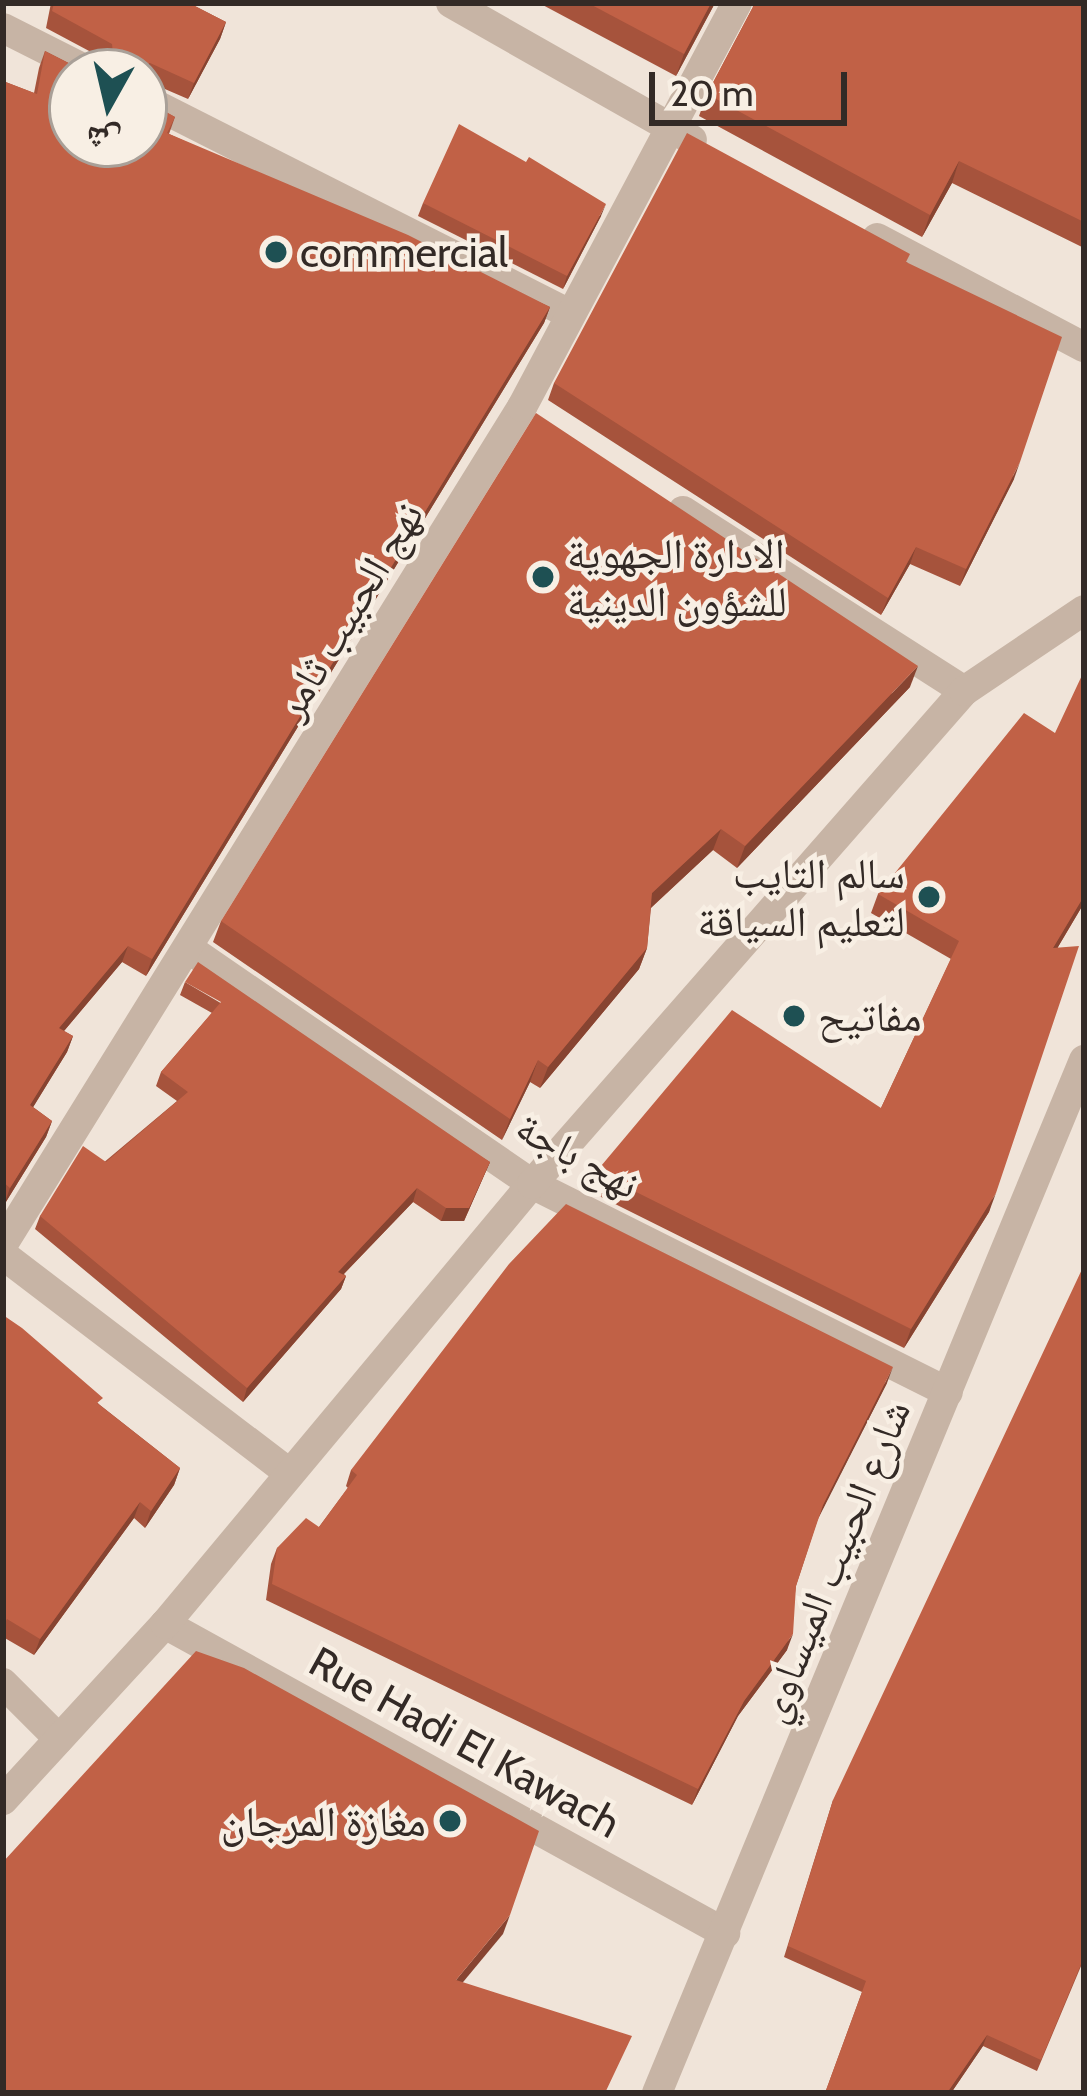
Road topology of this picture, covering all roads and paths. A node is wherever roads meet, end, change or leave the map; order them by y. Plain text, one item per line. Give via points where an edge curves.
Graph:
1 (12, 3) edge
2 (451, 3) edge
3 (737, 3) edge
4 (3, 24) edge
5 (48, 49) edge
6 (168, 111) edge
7 (673, 130) junction
8 (714, 152) edge
9 (858, 228) edge
10 (569, 314) junction
11 (1084, 347) edge
12 (662, 497) edge
13 (1084, 610) edge
14 (964, 692) junction
15 (192, 951) junction
16 (1084, 1060) edge
17 (532, 1184) junction
18 (3, 1244) edge
19 (3, 1256) edge
20 (948, 1392) junction
21 (287, 1472) junction
22 (165, 1624) junction
23 (3, 1683) edge
24 (59, 1739) junction
25 (3, 1800) edge
26 (725, 1933) junction
27 (657, 2093) edge

1 - 4 street
2 - 7 street
3 - 7 street, نهج الحبيب ثامر
4 - 5 street
6 - 10 street
7 - 8 street
7 - 10 street, نهج الحبيب ثامر
9 - 11 street
10 - 15 street, نهج الحبيب ثامر via 532,413
12 - 14 street
13 - 14 street
14 - 17 street
15 - 17 street, نهج باجة
15 - 18 street, نهج الحبيب ثامر
16 - 20 street, شارع الحبيب الميساوي
17 - 20 street, نهج باجة
17 - 21 street
19 - 21 street
20 - 26 street, شارع الحبيب الميساوي
21 - 22 street
22 - 24 street
22 - 26 street, Rue Hadi El Kawach
23 - 24 street
24 - 25 street
26 - 27 street, شارع الحبيب الميساوي

